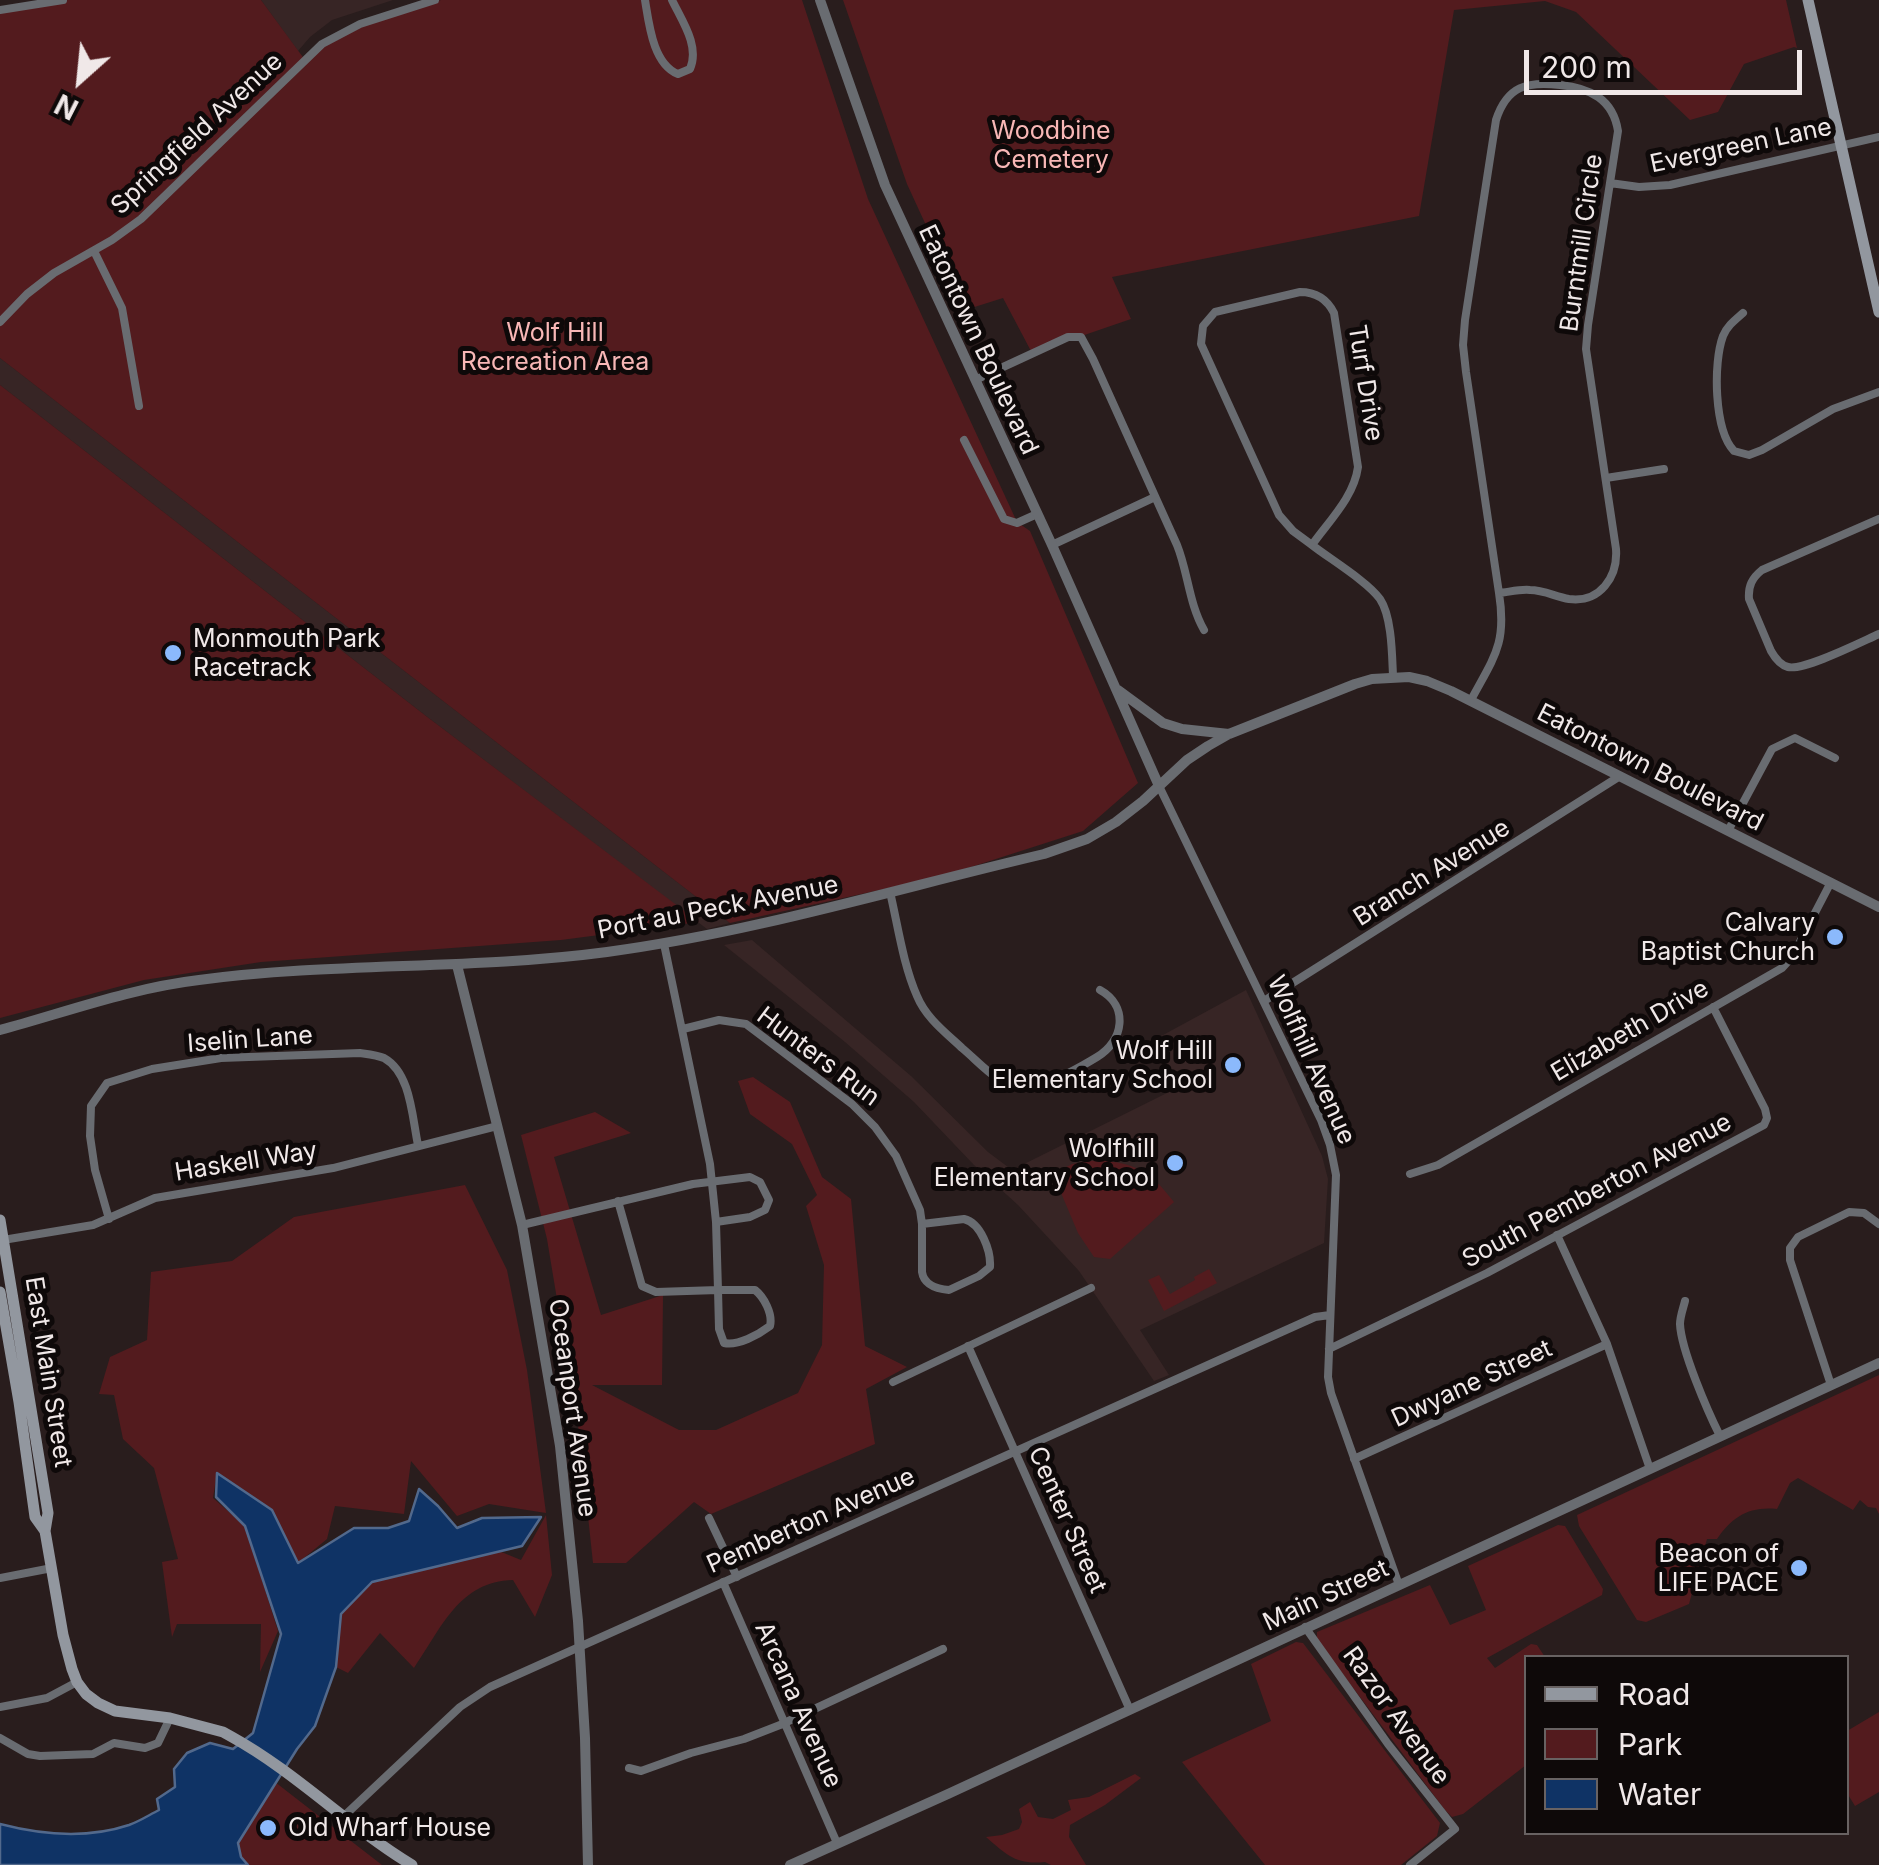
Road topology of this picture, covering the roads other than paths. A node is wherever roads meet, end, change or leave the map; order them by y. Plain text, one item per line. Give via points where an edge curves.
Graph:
1 (63, 0) edge
2 (435, 0) edge
3 (644, 0) edge
4 (672, 0) edge
5 (820, 0) edge
6 (1808, 0) edge
7 (0, 10) edge
8 (1879, 137) edge
9 (1841, 146) junction
10 (1610, 184) junction
11 (94, 251) junction
12 (1879, 311) edge
13 (1744, 313) dead end
14 (0, 322) edge
15 (975, 380) junction
16 (1879, 392) edge
17 (139, 406) dead end
18 (964, 440) dead end
19 (1664, 469) dead end
20 (1606, 478) junction
21 (1155, 497) junction
22 (1038, 514) junction
23 (1879, 519) edge
24 (1052, 545) junction
25 (1312, 545) junction
26 (1498, 593) junction
27 (1204, 630) dead end
28 (1879, 634) edge
29 (1392, 676) junction
30 (1117, 690) junction
31 (1471, 700) junction
32 (1229, 734) junction
33 (1835, 758) dead end
34 (1620, 776) junction
35 (1159, 786) junction
36 (1729, 829) junction
37 (1831, 882) junction
38 (890, 892) junction
39 (1879, 906) edge
40 (664, 944) junction
41 (457, 964) junction
42 (1100, 990) dead end
43 (1264, 1002) junction
44 (1713, 1007) junction
45 (683, 1029) junction
46 (0, 1030) edge
47 (497, 1126) junction
48 (418, 1145) junction
49 (1410, 1174) dead end
50 (712, 1182) junction
51 (618, 1201) junction
52 (110, 1219) junction
53 (0, 1220) edge
54 (716, 1222) junction
55 (522, 1224) junction
56 (922, 1224) junction
57 (1879, 1224) edge
58 (1557, 1236) junction
59 (3, 1240) junction
60 (1091, 1288) dead end
61 (718, 1290) junction
62 (0, 1292) edge
63 (1685, 1301) dead end
64 (1330, 1315) junction
65 (1606, 1344) junction
66 (968, 1346) junction
67 (1329, 1349) junction
68 (1879, 1363) edge
69 (893, 1382) dead end
70 (1832, 1385) junction
71 (1720, 1436) junction
72 (1015, 1452) junction
73 (1354, 1460) junction
74 (1650, 1470) junction
75 (710, 1518) dead end
76 (45, 1531) junction
77 (52, 1568) junction
78 (738, 1576) junction
79 (0, 1578) edge
80 (723, 1582) junction
81 (1398, 1585) junction
82 (1306, 1627) junction
83 (580, 1648) junction
84 (942, 1649) dead end
85 (77, 1682) junction
86 (0, 1707) edge
87 (1130, 1710) junction
88 (170, 1718) junction
89 (784, 1722) junction
90 (0, 1738) edge
91 (629, 1768) dead end
92 (342, 1816) junction
93 (837, 1843) junction
94 (412, 1865) edge
95 (588, 1865) edge
96 (790, 1865) edge
97 (1410, 1865) edge

1 - 7 street
2 - 11 street, Springfield Avenue via 346,29 322,44 140,218
3 - 4 street via 659,56 678,74 690,69 694,57
5 - 15 street, Eatontown Boulevard via 885,185
6 - 9 main road
8 - 9 street, Evergreen Lane
9 - 10 street, Evergreen Lane via 1670,185
9 - 12 main road
10 - 20 street, Burntmill Circle via 1586,349
10 - 26 street, Burntmill Circle via 1618,131 1600,97 1578,87 1536,83 1504,101 1464,332
11 - 14 street, Springfield Avenue via 27,294
11 - 17 street via 122,308
13 - 16 street via 1724,332 1718,356 1724,436 1734,451 1762,450 1833,409
15 - 21 street via 1081,337
15 - 22 street, Eatontown Boulevard
18 - 22 street via 1004,518 1017,523
19 - 20 street
20 - 26 street, Burntmill Circle via 1617,555 1606,586 1577,600 1533,590
21 - 24 street
21 - 27 street
22 - 24 street, Eatontown Boulevard
23 - 28 street via 1762,570 1748,591 1770,651 1788,667 1803,667
24 - 30 street, Eatontown Boulevard
25 - 25 street, Turf Drive via 1348,496 1358,467 1334,313 1323,298 1306,292 1223,308 1208,318 1202,350 1276,510
25 - 29 street, Turf Drive via 1379,597
26 - 31 street, Burntmill Circle via 1501,638
29 - 31 street, Eatontown Boulevard via 1427,681
29 - 32 street, Eatontown Boulevard via 1354,684
30 - 32 street via 1163,723
30 - 35 street, Wolfhill Avenue
31 - 34 street, Eatontown Boulevard
32 - 35 street, Port au Peck Avenue
33 - 36 street via 1795,738 1772,749
34 - 36 street, Eatontown Boulevard
34 - 43 street, Branch Avenue
35 - 38 street, Port au Peck Avenue via 1116,822 1072,845
35 - 43 street, Wolfhill Avenue
36 - 37 street, Eatontown Boulevard
37 - 39 street, Eatontown Boulevard
37 - 44 street, Elizabeth Drive via 1788,962
38 - 40 street, Port au Peck Avenue
38 - 42 street via 920,1004 1006,1083 1045,1083 1108,1049 1120,1016
40 - 41 street, Port au Peck Avenue
40 - 45 street
41 - 46 street, Port au Peck Avenue via 194,980
41 - 47 street, Oceanport Avenue
43 - 64 street, Wolfhill Avenue via 1335,1164
44 - 49 street, Elizabeth Drive via 1438,1165
44 - 58 street, South Pemberton Avenue via 1766,1123
45 - 50 street
45 - 56 street, Hunters Run via 718,1020 750,1026 863,1114 904,1171
47 - 48 street, Haskell Way
47 - 55 street, Oceanport Avenue
48 - 52 street, Haskell Way via 332,1168 155,1198
48 - 52 street, Iselin Lane via 399,1071 382,1057 220,1058 152,1070 107,1083 91,1106 90,1136
50 - 51 street
50 - 54 street
50 - 54 street via 755,1178 769,1203 756,1215
51 - 55 street
51 - 61 street via 639,1282 666,1292
52 - 59 street, Haskell Way
53 - 59 main road, East Main Street
54 - 61 street
55 - 83 street, Oceanport Avenue via 560,1446
56 - 56 street via 926,1282 949,1290 990,1267 970,1220
57 - 70 street via 1849,1212 1803,1234 1790,1248
58 - 65 street
58 - 67 street, South Pemberton Avenue
59 - 76 main road, East Main Street via 48,1513
60 - 66 street
61 - 61 street via 755,1290 770,1326 724,1343
62 - 76 main road, East Main Street via 35,1517
63 - 71 street via 1682,1338
64 - 67 street, Wolfhill Avenue
64 - 72 street, Pemberton Avenue via 1315,1316
65 - 73 street, Dwyane Street
65 - 74 street
66 - 69 street
66 - 72 street, Center Street
67 - 73 street, Wolfhill Avenue via 1329,1386
68 - 70 street, Main Street
70 - 71 street, Main Street
71 - 74 street, Main Street
72 - 78 street, Pemberton Avenue
72 - 87 street, Center Street
73 - 81 street, Wolfhill Avenue
74 - 81 street, Main Street
75 - 78 street
76 - 77 main road, East Main Street
77 - 79 street
77 - 85 main road, East Main Street
78 - 80 street, Pemberton Avenue
80 - 83 street, Pemberton Avenue
80 - 89 street, Arcana Avenue
81 - 82 street, Main Street
82 - 87 street, Main Street
82 - 97 street, Razor Avenue via 1454,1829
83 - 92 street, Pemberton Avenue via 471,1698
83 - 95 street, Oceanport Avenue
84 - 89 street
85 - 86 street via 47,1698
85 - 88 main road via 105,1707
87 - 93 street, Main Street
88 - 90 street via 158,1743 145,1748 117,1743 93,1754 32,1756
88 - 92 main road via 241,1742
89 - 91 street via 641,1771
89 - 93 street, Arcana Avenue
92 - 94 main road
93 - 96 street, Main Street

